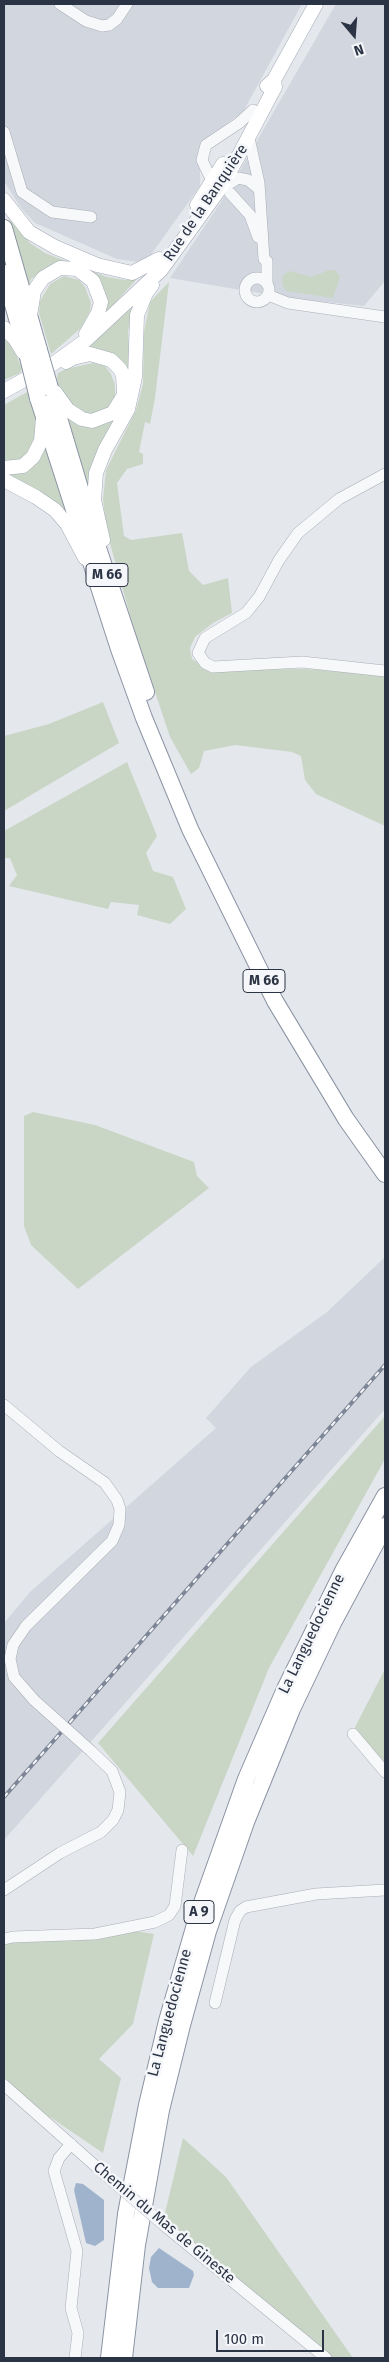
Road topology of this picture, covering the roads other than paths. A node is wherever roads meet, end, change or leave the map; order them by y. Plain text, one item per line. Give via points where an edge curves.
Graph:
1 (60, 4) edge
2 (127, 4) edge
3 (316, 4) edge
4 (274, 80) junction
5 (254, 110) junction
6 (4, 132) edge
7 (249, 138) junction
8 (209, 175) dead end
9 (253, 178) junction
10 (224, 191) junction
11 (4, 200) edge
12 (91, 217) dead end
13 (4, 228) edge
14 (264, 254) junction
15 (160, 265) junction
16 (4, 273) edge
17 (254, 278) junction
18 (267, 289) junction
19 (30, 316) junction
20 (385, 316) edge
21 (4, 328) edge
22 (85, 341) junction
23 (34, 354) junction
24 (53, 364) junction
25 (24, 382) junction
26 (4, 385) edge
27 (4, 391) edge
28 (44, 393) junction
29 (4, 398) edge
30 (43, 414) junction
31 (4, 468) edge
32 (385, 474) edge
33 (4, 480) edge
34 (93, 573) junction
35 (110, 585) junction
36 (385, 671) edge
37 (385, 1157) edge
38 (385, 1174) edge
39 (4, 1405) edge
40 (385, 1496) edge
41 (385, 1526) edge
42 (7, 1660) edge
43 (353, 1734) dead end
44 (385, 1772) edge
45 (182, 1850) dead end
46 (4, 1890) edge
47 (385, 1890) edge
48 (4, 1939) edge
49 (215, 2003) dead end
50 (4, 2085) edge
51 (71, 2144) junction
52 (76, 2358) edge
53 (109, 2358) edge
54 (124, 2358) edge
55 (326, 2358) edge

1 - 2 street via 86,21 102,26 117,19
3 - 4 main road, Rue de la Banquière
4 - 5 main road, Rue de la Banquière via 268,84
4 - 7 main road, Rue de la Banquière via 275,87
5 - 8 street via 204,148 202,160
5 - 15 main road, Rue de la Banquière
6 - 12 street via 22,192 52,212
7 - 9 street
7 - 10 main road, Rue de la Banquière
9 - 10 street via 233,180
9 - 14 street via 259,189
10 - 14 street via 250,215
10 - 15 main road, Rue de la Banquière
11 - 15 main road via 30,232 97,265 132,273
13 - 19 highway, M 66
14 - 17 street
14 - 18 street
15 - 22 main road, Rue de la Banquière via 139,290
15 - 35 main road, M 66 via 137,314 134,384 128,408 96,474 94,500
16 - 23 highway, M 66
17 - 18 street via 261,279
17 - 18 street via 245,287 248,298 259,302
18 - 20 street via 288,303
19 - 22 main road, M 66 via 34,291 43,278 60,268 77,269 93,281 101,302
19 - 23 highway, M 66
21 - 23 main road, M 66
22 - 24 main road, Rue de la Banquière
23 - 28 highway, M 66, bridge
24 - 25 main road
24 - 28 main road, M 66 via 81,355 106,358 120,369 125,383 124,395 113,413 92,421 82,419
25 - 26 main road
25 - 27 main road
25 - 29 main road
28 - 30 highway, M 66
28 - 35 highway, M 66
30 - 31 main road, M 66 via 41,441 33,458 23,466
30 - 34 highway, M 66
32 - 36 street via 339,499 298,533 259,597 242,616 205,638 198,653 205,664 213,667 302,662
33 - 34 main road, M 66 via 46,503 61,516
34 - 38 highway, M 66 via 163,767 245,945 318,1074
35 - 37 highway, M 66 via 154,714 200,826 249,929 325,1067
39 - 42 street via 59,1451 105,1483 117,1500 120,1518 112,1541 26,1626
40 - 53 highway, La Languedocienne / A 9 via 331,1594 285,1689 246,1779 198,1914 145,2115 124,2234
41 - 54 highway, La Languedocienne / A 9 via 292,1709 246,1822 208,1931 160,2118 137,2245
42 - 46 street, bridge via 14,1677 34,1700 112,1771 120,1792 118,1810 101,1832 60,1853
43 - 44 street
45 - 48 street via 175,1906 169,1915 155,1922 95,1934
47 - 49 street via 316,1894 246,1907 235,1920
50 - 51 street, Chemin du Mas de Gineste
51 - 52 street via 54,2171 77,2251 71,2308 78,2334
51 - 55 street, Chemin du Mas de Gineste, bridge

